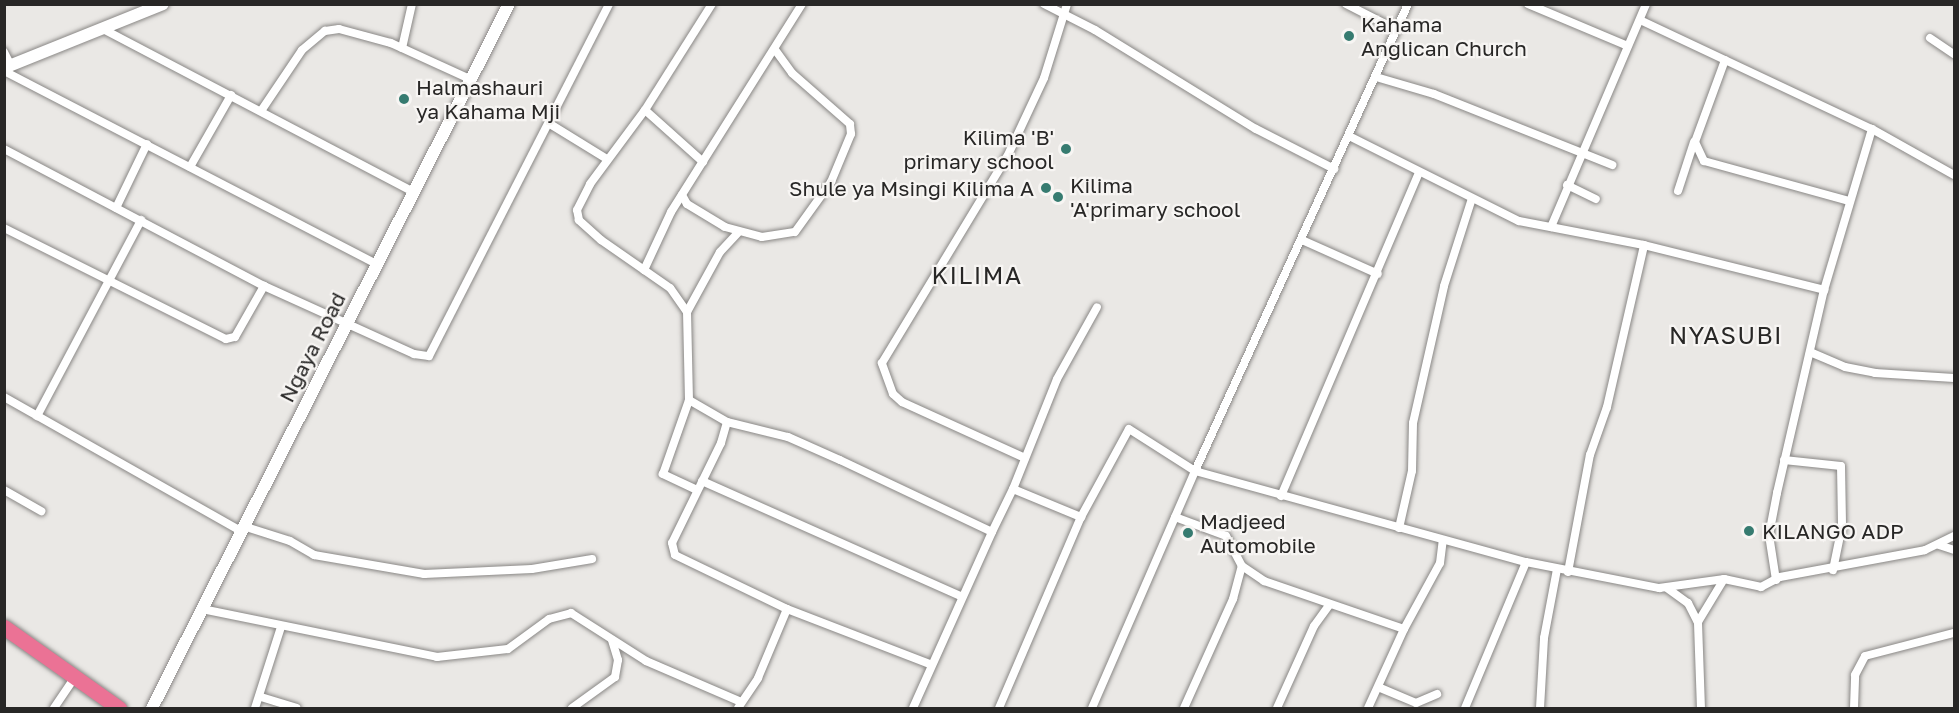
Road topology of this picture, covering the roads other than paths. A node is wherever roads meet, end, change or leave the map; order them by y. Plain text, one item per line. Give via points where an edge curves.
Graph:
1 (163, 4) edge
2 (412, 4) edge
3 (509, 4) edge
4 (609, 4) edge
5 (712, 4) edge
6 (802, 4) edge
7 (1044, 4) edge
8 (1067, 4) edge
9 (1408, 4) edge
10 (1528, 4) edge
11 (1646, 4) edge
12 (1352, 6) edge
13 (1063, 15) junction
14 (1640, 20) junction
15 (103, 29) junction
16 (1397, 30) junction
17 (1930, 38) dead end
18 (1628, 46) junction
19 (402, 48) junction
20 (775, 50) junction
21 (4, 52) edge
22 (1954, 54) edge
23 (1725, 60) junction
24 (7, 68) edge
25 (1376, 77) junction
26 (472, 80) junction
27 (231, 94) junction
28 (645, 110) junction
29 (261, 111) junction
30 (550, 124) junction
31 (1872, 129) junction
32 (1349, 136) junction
33 (1695, 142) junction
34 (147, 144) junction
35 (4, 149) edge
36 (1579, 154) junction
37 (607, 159) junction
38 (704, 162) junction
39 (1612, 165) dead end
40 (190, 167) junction
41 (1334, 169) junction
42 (1419, 172) junction
43 (1954, 175) edge
44 (1567, 185) junction
45 (1678, 191) dead end
46 (414, 192) junction
47 (682, 195) junction
48 (1472, 198) junction
49 (1596, 199) dead end
50 (1849, 201) junction
51 (116, 208) junction
52 (141, 220) junction
53 (1551, 227) junction
54 (4, 228) edge
55 (738, 233) junction
56 (1302, 240) junction
57 (1644, 245) junction
58 (376, 264) junction
59 (644, 270) junction
60 (1378, 274) junction
61 (108, 281) junction
62 (264, 286) junction
63 (1824, 290) junction
64 (1096, 308) dead end
65 (687, 312) junction
66 (344, 325) junction
67 (1810, 352) junction
68 (1954, 378) edge
69 (4, 397) edge
70 (689, 400) junction
71 (37, 416) junction
72 (727, 422) junction
73 (1025, 458) junction
74 (1784, 460) junction
75 (1195, 471) junction
76 (702, 481) junction
77 (1013, 489) junction
78 (4, 490) edge
79 (697, 490) junction
80 (1281, 496) junction
81 (40, 512) dead end
82 (1081, 517) junction
83 (1175, 517) junction
84 (1399, 528) junction
85 (242, 529) junction
86 (992, 532) junction
87 (1954, 536) edge
88 (1443, 540) junction
89 (1939, 545) junction
90 (1954, 550) edge
91 (591, 559) dead end
92 (1526, 562) junction
93 (1242, 566) junction
94 (1557, 569) junction
95 (1833, 570) junction
96 (1568, 572) junction
97 (1724, 579) junction
98 (1776, 580) junction
99 (1668, 588) junction
100 (962, 597) junction
101 (1330, 604) junction
102 (202, 609) junction
103 (787, 609) junction
104 (1698, 623) junction
105 (4, 627) edge
106 (280, 627) junction
107 (1404, 629) junction
108 (1954, 633) edge
109 (612, 640) junction
110 (932, 666) junction
111 (74, 678) junction
112 (1378, 687) junction
113 (1437, 694) dead end
114 (261, 697) junction
115 (739, 705) edge
116 (54, 708) edge
117 (119, 708) edge
118 (152, 708) edge
119 (255, 708) edge
120 (296, 708) edge
121 (572, 708) edge
122 (913, 708) edge
123 (999, 708) edge
124 (1092, 708) edge
125 (1184, 708) edge
126 (1277, 708) edge
127 (1368, 708) edge
128 (1465, 708) edge
129 (1540, 708) edge
130 (1701, 708) edge
131 (1854, 708) edge

1 - 15 street
2 - 19 street
3 - 26 street, Ngaya Road
4 - 30 street
5 - 28 street
6 - 20 street
7 - 13 street
8 - 13 street
9 - 16 street
10 - 18 street
11 - 14 street
12 - 16 street
13 - 41 street via 1095,30 1256,129
13 - 73 street via 1044,78 1007,157 882,363 894,394 902,402
14 - 18 street
14 - 23 street
15 - 24 street
15 - 27 street
16 - 25 street
17 - 22 street
18 - 36 street
19 - 26 street
19 - 29 street via 339,29 325,31 302,50
20 - 38 street
20 - 55 street via 792,73 843,115 851,134 831,182 795,232 762,237
21 - 24 street
23 - 31 street
23 - 33 street
24 - 34 street
25 - 32 street
25 - 36 street via 1434,94
26 - 46 street, Ngaya Road
27 - 29 street
27 - 40 street
28 - 37 street
28 - 38 street
29 - 46 street
30 - 37 street
30 - 66 street via 429,356 414,354
31 - 43 street
31 - 50 street
32 - 41 street
32 - 42 street
33 - 45 street
33 - 50 street via 1698,155 1710,166
34 - 40 street
34 - 51 street
35 - 51 street
36 - 39 street
36 - 44 street
37 - 59 street via 582,197 579,220
38 - 47 street
40 - 58 street
41 - 56 street
42 - 48 street
42 - 60 street
44 - 49 street
44 - 53 street
46 - 58 street, Ngaya Road
47 - 55 street via 687,204
47 - 59 street
48 - 53 street via 1519,221
48 - 84 street via 1444,286 1413,423 1412,471
50 - 63 street
51 - 52 street
52 - 61 street
52 - 62 street
53 - 57 street
54 - 61 street
55 - 65 street via 720,252
56 - 60 street
56 - 75 street
57 - 63 street
57 - 96 street via 1607,407 1590,454
58 - 66 street, Ngaya Road
59 - 65 street via 670,288
60 - 80 street
61 - 62 street via 229,339 235,337
61 - 71 street
62 - 66 street
63 - 67 street
64 - 73 street via 1057,379
65 - 70 street
66 - 85 street, Ngaya Road
67 - 68 street via 1845,367 1875,373
67 - 74 street
69 - 71 street
70 - 72 street
70 - 79 street via 663,474
71 - 85 street
72 - 76 street
72 - 86 street via 788,437
73 - 77 street
74 - 95 street via 1841,466 1842,526
74 - 98 street via 1769,535
75 - 80 street
75 - 82 street via 1129,429
75 - 83 street
76 - 79 street
76 - 100 street
77 - 82 street
77 - 86 street
78 - 81 street
79 - 103 street via 672,543 675,555
80 - 84 street
82 - 123 street
83 - 93 street via 1227,536
83 - 124 street
84 - 88 street
85 - 91 street via 290,541 314,555 424,574 532,569
85 - 102 street, Ngaya Road
86 - 100 street
87 - 89 street
88 - 92 street
88 - 107 street via 1440,563
89 - 90 street
89 - 95 street
92 - 94 street
92 - 128 street
93 - 101 street via 1264,581
93 - 125 street via 1233,599
94 - 96 street
94 - 129 street via 1544,638
95 - 98 street
96 - 99 street
97 - 98 street via 1755,587
97 - 99 street
97 - 104 street
99 - 104 street via 1688,603
100 - 110 street
101 - 107 street
101 - 126 street via 1319,616
102 - 106 street
102 - 118 street, Ngaya Road
103 - 110 street
103 - 115 street via 758,678
104 - 130 street
105 - 111 highway
106 - 109 street via 411,654 465,656 508,649 549,618 571,613
106 - 114 street
107 - 112 street
108 - 131 street via 1865,656 1856,675
109 - 115 street via 646,662
109 - 121 street via 619,665 615,677
110 - 122 street
111 - 116 street
111 - 117 highway
112 - 113 street via 1416,703
112 - 127 street
114 - 119 street
114 - 120 street

